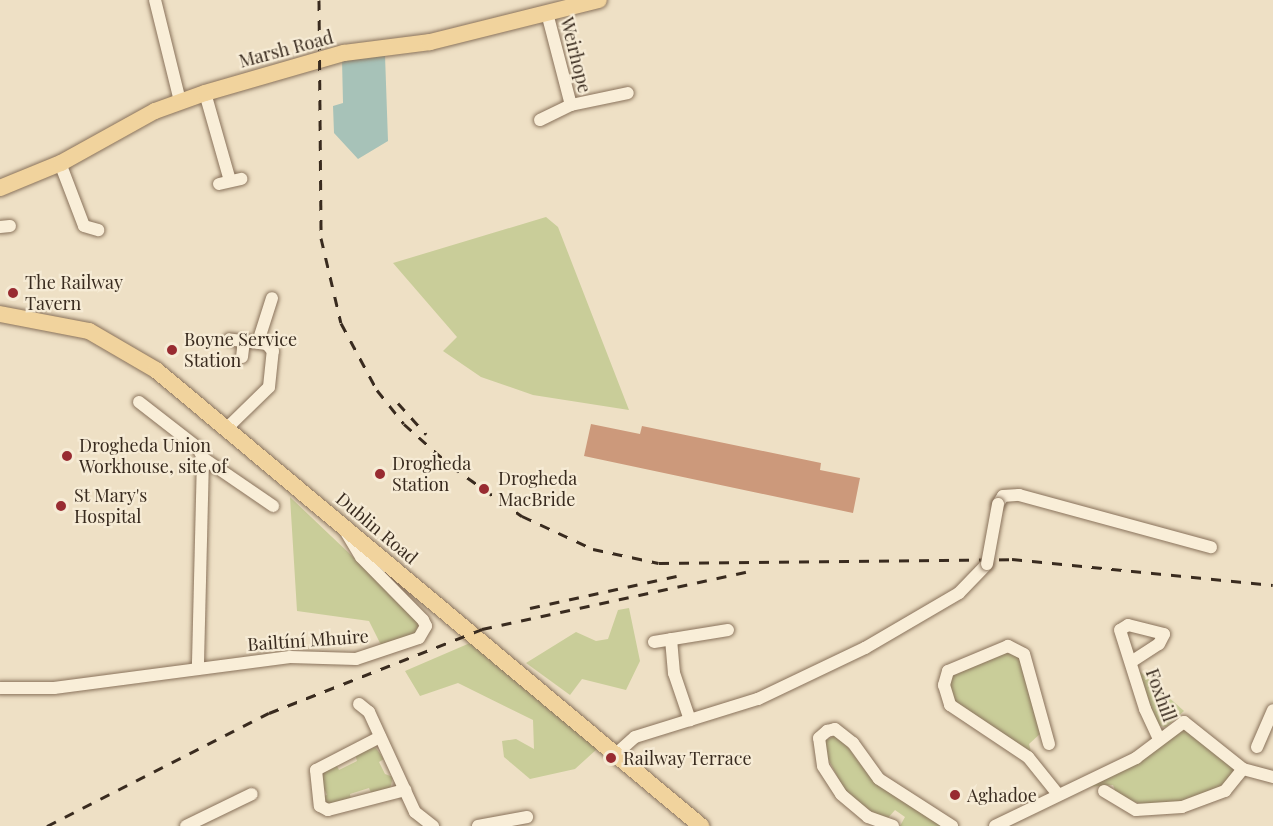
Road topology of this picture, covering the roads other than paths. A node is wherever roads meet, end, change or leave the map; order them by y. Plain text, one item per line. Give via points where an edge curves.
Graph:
1 (155, 0) edge
2 (599, 0) edge
3 (547, 13) junction
4 (205, 93) junction
5 (628, 93) dead end
6 (180, 101) junction
7 (571, 105) junction
8 (540, 120) dead end
9 (60, 163) junction
10 (230, 181) dead end
11 (0, 188) edge
12 (98, 230) dead end
13 (272, 298) dead end
14 (0, 314) edge
15 (229, 339) dead end
16 (244, 340) junction
17 (258, 342) junction
18 (242, 357) dead end
19 (140, 402) dead end
20 (226, 429) junction
21 (203, 458) junction
22 (273, 506) dead end
23 (344, 528) junction
24 (1211, 548) dead end
25 (728, 630) dead end
26 (671, 639) junction
27 (654, 642) dead end
28 (1131, 662) dead end
29 (198, 669) junction
30 (0, 688) edge
31 (359, 704) dead end
32 (1273, 710) edge
33 (690, 720) junction
34 (380, 737) junction
35 (1159, 739) junction
36 (1049, 744) dead end
37 (1257, 747) dead end
38 (616, 754) junction
39 (1243, 769) junction
40 (1273, 777) edge
41 (405, 790) junction
42 (1104, 791) dead end
43 (1056, 792) junction
44 (252, 794) dead end
45 (217, 812) junction
46 (527, 817) dead end
47 (1002, 824) edge
48 (186, 826) edge
49 (219, 826) edge
50 (433, 826) edge
51 (478, 826) edge
52 (701, 826) edge
53 (893, 826) edge
54 (952, 826) edge

1 - 6 street
2 - 3 main road, Marsh Road
3 - 4 main road, Marsh Road via 430,42 344,53
3 - 7 street, Weirhope
4 - 6 main road, Marsh Road
4 - 10 street
5 - 7 street, Weirhope
6 - 9 main road, Marsh Road
7 - 8 street, Weirhope
9 - 11 main road, Marsh Road
9 - 12 street via 84,226
13 - 17 street
14 - 20 main road, Dublin Road via 60,323 117,344
15 - 16 street
16 - 17 street
16 - 18 street
17 - 20 street via 273,351 269,387
19 - 21 street via 198,448
20 - 23 main road, Dublin Road
21 - 22 street
21 - 29 street
23 - 29 street, Bailtíní Mhuire via 361,557 423,620 424,633 356,659 290,657
23 - 38 main road, Dublin Road
24 - 33 street, bridge via 1019,495 1003,496 998,504 987,564 978,579 935,609 758,699
25 - 26 street
26 - 27 street
26 - 33 street via 674,673
28 - 35 street, Foxhill
29 - 30 street, Bailtíní Mhuire via 54,688
31 - 34 street
32 - 37 street
33 - 38 street via 635,737
34 - 41 street
34 - 41 street via 316,770 320,806 328,810
35 - 39 street via 1189,721
35 - 43 street via 1137,758
36 - 43 street via 1024,654 1008,646 948,671 944,685 950,705 1028,757
38 - 52 main road, Dublin Road
39 - 40 street
39 - 42 street via 1225,791 1206,801 1166,810 1136,810
41 - 50 street via 421,820
43 - 47 street
44 - 45 street
45 - 48 street
45 - 49 street
46 - 51 street
53 - 54 street via 867,817 841,794 823,766 819,738 827,731 835,729 853,743 879,779

